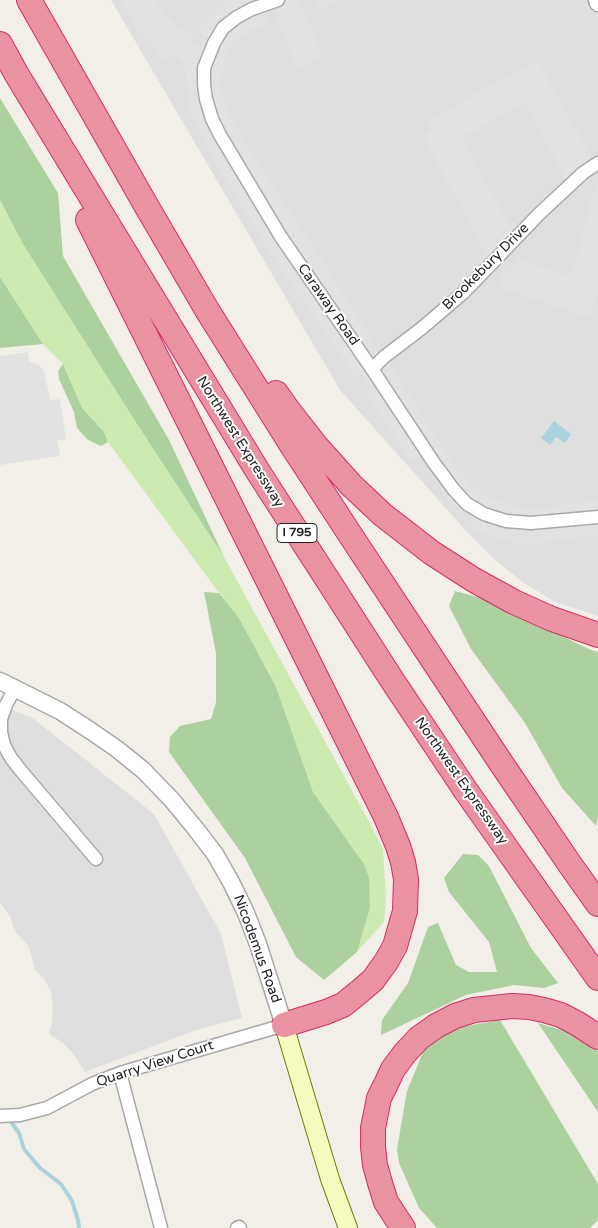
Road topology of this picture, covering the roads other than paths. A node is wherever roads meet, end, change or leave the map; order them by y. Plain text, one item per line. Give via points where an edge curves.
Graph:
1 (29, 0) edge
2 (278, 0) edge
3 (0, 44) edge
4 (16, 75) junction
5 (598, 163) edge
6 (147, 207) junction
7 (372, 369) junction
8 (598, 516) edge
9 (598, 635) edge
10 (7, 684) edge
11 (96, 859) dead end
12 (598, 904) edge
13 (598, 978) edge
14 (284, 1025) junction
15 (598, 1037) edge
16 (120, 1073) junction
17 (0, 1116) edge
18 (161, 1228) edge
19 (348, 1228) edge
20 (403, 1228) edge

1 - 6 highway
2 - 7 street, Caraway Road via 252,9 224,28 204,68 206,99 220,135 281,237
3 - 4 highway, Northwest Expressway / I 795
4 - 13 highway, Northwest Expressway / I 795 via 287,518 466,791
4 - 14 highway via 386,817 403,862 405,911 394,946 373,980 343,1005
5 - 7 street, Brookebury Drive via 539,214 463,293
6 - 9 highway via 217,302 288,410 352,486 432,553 474,580 552,619
6 - 12 highway via 293,447 506,771
7 - 8 street, Caraway Road via 434,463 468,504 484,514 506,521 531,523
10 - 11 street via 6,705 1,719 4,745 22,772
10 - 14 street, Nicodemus Road via 60,711 117,749 154,781 195,828 215,854 246,913
14 - 16 street, Quarry View Court
14 - 19 main road, Nicodemus Road
15 - 20 highway via 561,1015 512,1006 474,1010 455,1016 419,1038 393,1069 379,1098 373,1128 375,1166 380,1183 386,1202
16 - 17 street, Quarry View Court via 48,1108
16 - 18 street

